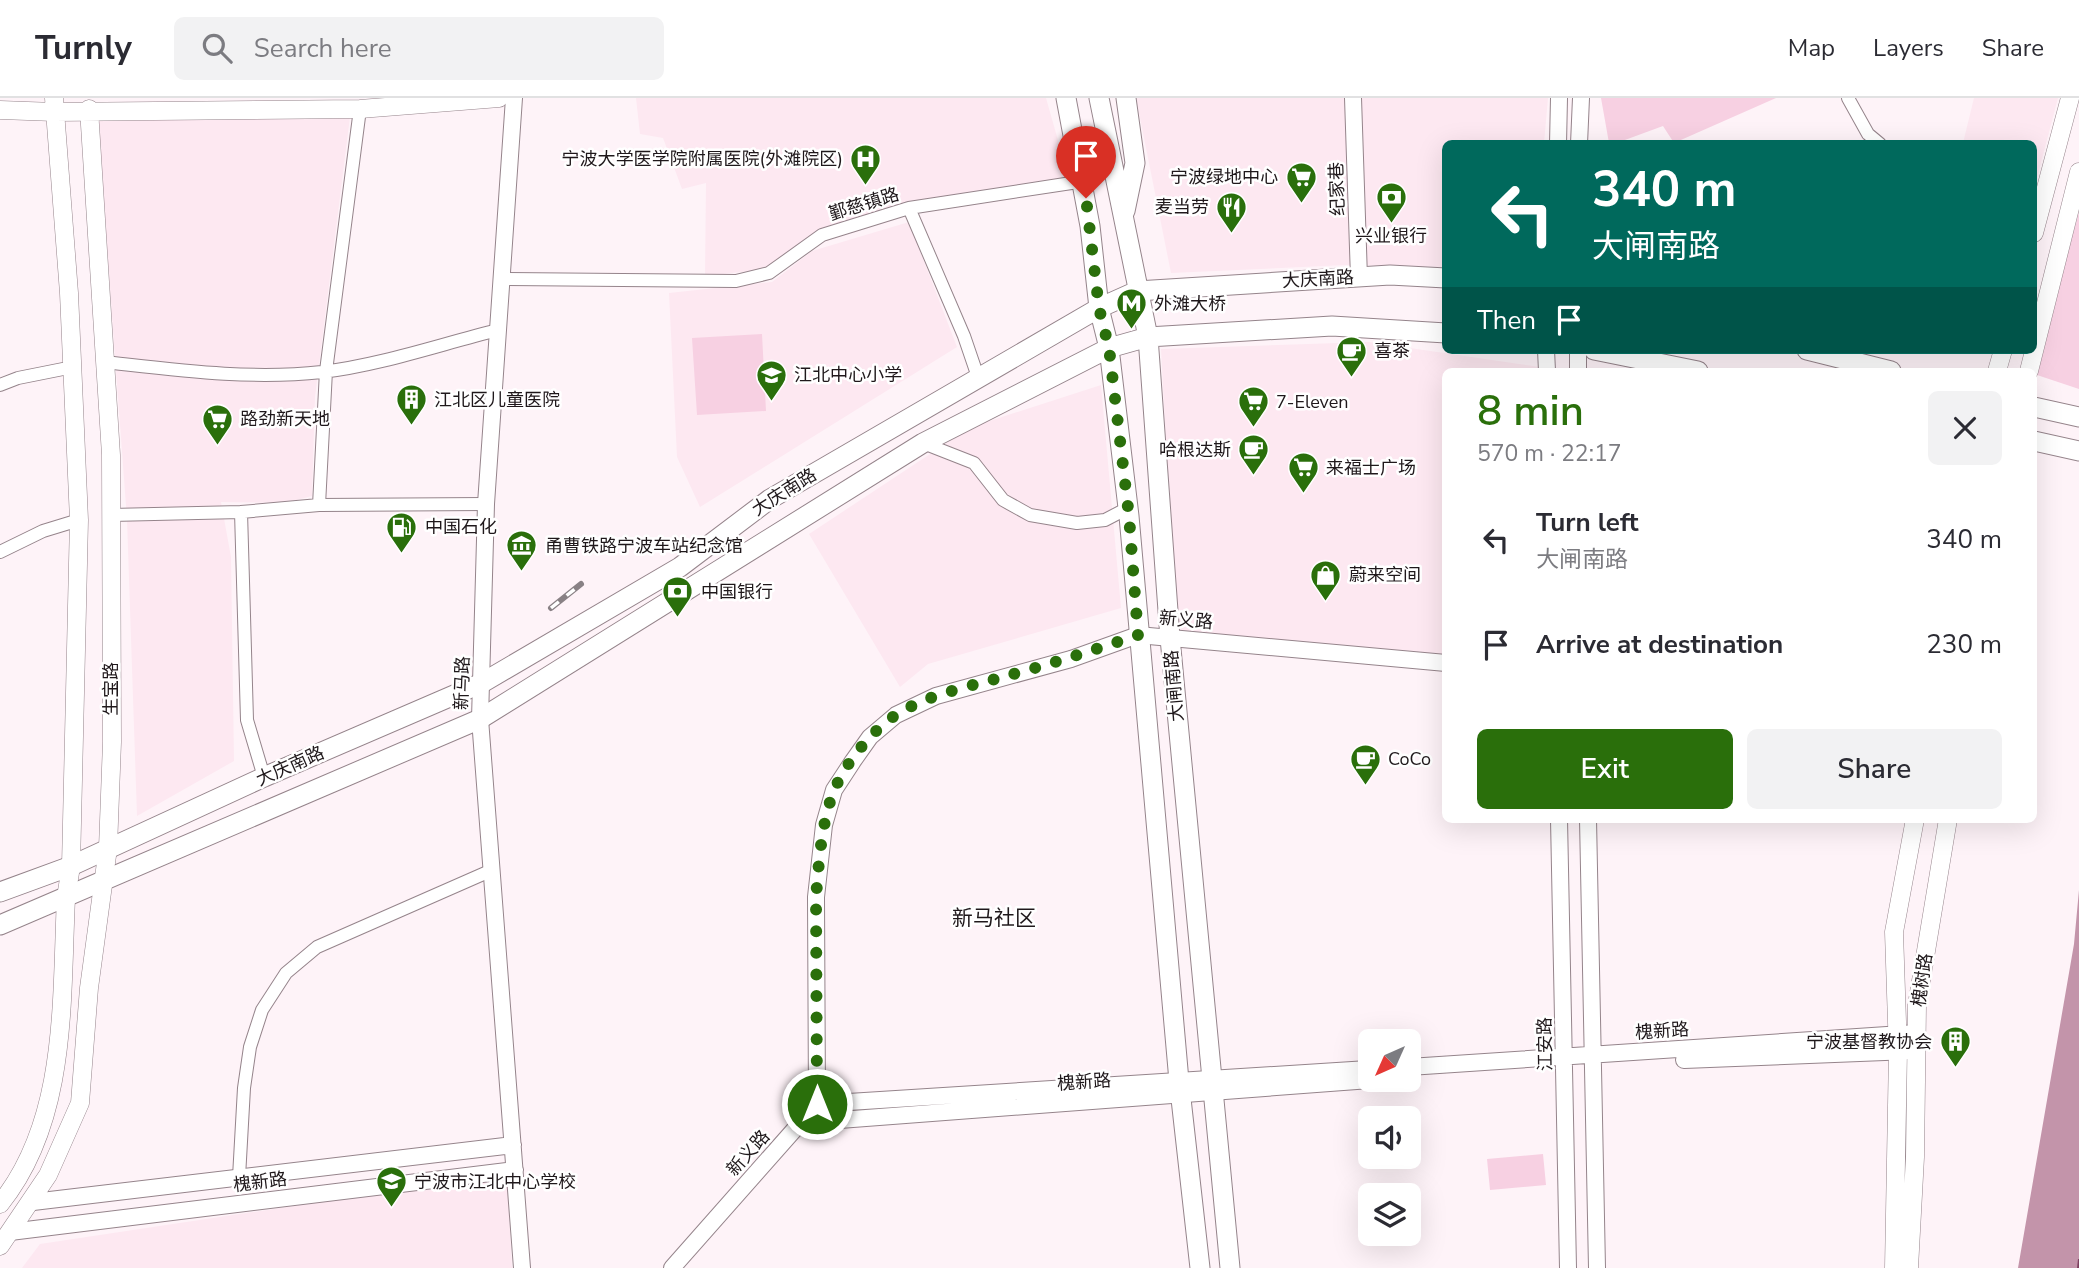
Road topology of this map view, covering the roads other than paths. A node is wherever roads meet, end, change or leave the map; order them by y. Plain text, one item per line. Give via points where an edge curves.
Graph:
1 (499, 98) edge
2 (514, 98) edge
3 (1055, 98) edge
4 (1126, 98) edge
5 (1353, 98) edge
6 (1559, 98) edge
7 (1581, 98) edge
8 (1848, 98) edge
9 (2070, 98) edge
10 (1100, 103) edge
11 (55, 105) edge
12 (1069, 108) edge
13 (89, 109) junction
14 (360, 109) junction
15 (0, 110) edge
16 (1558, 140) edge
17 (1579, 140) edge
18 (1875, 140) edge
19 (2079, 172) edge
20 (1078, 182) junction
21 (2039, 186) edge
22 (2037, 205) edge
23 (909, 208) junction
24 (1123, 222) junction
25 (1090, 226) junction
26 (1359, 278) junction
27 (1442, 278) edge
28 (502, 279) junction
29 (1137, 291) junction
30 (1099, 308) junction
31 (498, 330) junction
32 (1442, 333) edge
33 (1148, 337) junction
34 (2037, 339) edge
35 (1109, 348) junction
36 (1614, 354) edge
37 (1823, 354) edge
38 (104, 362) junction
39 (73, 367) junction
40 (1683, 368) edge
41 (1879, 368) edge
42 (326, 371) junction
43 (978, 377) junction
44 (0, 385) edge
45 (2042, 409) edge
46 (2079, 417) edge
47 (2038, 442) edge
48 (923, 443) junction
49 (2079, 452) edge
50 (486, 503) junction
51 (319, 505) junction
52 (1128, 508) junction
53 (241, 512) junction
54 (111, 515) junction
55 (79, 520) junction
56 (0, 552) edge
57 (1138, 635) junction
58 (1170, 638) junction
59 (1442, 663) edge
60 (482, 683) junction
61 (480, 719) junction
62 (264, 778) junction
63 (1559, 823) edge
64 (1588, 823) edge
65 (1913, 823) edge
66 (1947, 823) edge
67 (108, 848) junction
68 (71, 866) junction
69 (490, 872) junction
70 (105, 879) junction
71 (0, 892) edge
72 (66, 898) junction
73 (0, 925) edge
74 (1917, 1033) junction
75 (1897, 1044) junction
76 (1917, 1051) junction
77 (1594, 1059) junction
78 (1565, 1061) junction
79 (1421, 1067) edge
80 (1358, 1070) edge
81 (1421, 1076) edge
82 (1358, 1080) edge
83 (1212, 1085) junction
84 (1180, 1088) junction
85 (817, 1104) junction
86 (800, 1123) junction
87 (513, 1145) junction
88 (514, 1170) junction
89 (239, 1177) junction
90 (33, 1202) junction
91 (0, 1204) edge
92 (5, 1239) edge
93 (522, 1268) edge
94 (672, 1268) edge
95 (1200, 1268) edge
96 (1230, 1268) edge
97 (1568, 1268) edge
98 (1597, 1268) edge
99 (1894, 1268) edge
100 (1909, 1268) edge

1 - 14 main road
2 - 28 street, 新马路
3 - 20 main road
4 - 24 main road via 1135,163
5 - 26 street, 纪家巷
6 - 16 street
7 - 17 street
8 - 18 street
9 - 21 main road
10 - 24 main road, 大闸南路
11 - 13 main road
11 - 15 main road
11 - 39 main road, 生宝路
12 - 25 main road, 大闸南路
13 - 14 main road
13 - 38 main road, 生宝路
14 - 42 street
19 - 34 main road
20 - 23 street, 鄞慈镇路
20 - 25 main road
21 - 22 main road
23 - 28 street, 鄞慈镇路 via 822,235 769,273 736,281
23 - 43 street
24 - 29 main road, 大闸南路
25 - 30 main road, 大闸南路
26 - 27 main road, 大庆南路
26 - 29 main road, 大庆南路
28 - 31 street, 新马路
29 - 30 main road, 大庆南路
29 - 33 main road, 大闸南路
30 - 35 main road, 大闸南路
30 - 43 main road, 大庆南路
31 - 42 street
31 - 50 street, 新马路
32 - 33 main road, 大庆南路 via 1332,327
33 - 35 main road, 大庆南路
33 - 58 main road, 大闸南路
35 - 48 main road, 大庆南路
35 - 52 main road, 大闸南路
36 - 40 main road
37 - 41 main road
38 - 42 street via 258,375
38 - 54 main road, 生宝路
39 - 44 street
39 - 55 main road, 生宝路
42 - 51 street
43 - 60 main road, 大庆南路 via 770,499 680,567
45 - 46 main road
47 - 49 main road
48 - 52 street via 974,463 1003,500 1030,515 1077,523 1105,520
48 - 61 main road, 大庆南路
50 - 51 street
50 - 60 street, 新马路
51 - 53 street
52 - 57 main road, 大闸南路
53 - 54 street
53 - 62 street via 247,720
54 - 67 main road, 生宝路
55 - 56 street
55 - 68 main road, 生宝路
57 - 58 street, 新义路
57 - 84 main road, 大闸南路
57 - 85 street, 新义路 via 936,696 896,715 870,737 853,761 834,790 819,863
58 - 59 street, 新义路
58 - 83 main road, 大闸南路
60 - 61 street, 新马路
60 - 62 main road, 大庆南路
61 - 69 street, 新马路
61 - 70 main road, 大庆南路
62 - 67 main road, 大庆南路
63 - 78 street, 江安路
64 - 77 street
65 - 75 main road, 槐树路 via 1894,932
66 - 74 main road, 槐树路 via 1917,1005
67 - 68 main road, 大庆南路
67 - 70 main road, 生宝路
68 - 71 main road, 大庆南路
68 - 72 main road, 生宝路
69 - 87 street, 新马路
69 - 89 street via 317,947 286,973 262,1010 250,1047
70 - 72 main road, 大庆南路
70 - 90 main road, 生宝路 via 89,988 80,1103
72 - 73 main road, 大庆南路
72 - 91 main road, 生宝路 via 53,1092 29,1159
74 - 75 street, 槐新路
74 - 76 main road, 槐树路
75 - 76 street, 槐新路
75 - 77 street, 槐新路
75 - 99 main road, 槐树路
76 - 100 main road, 槐树路
77 - 78 street, 槐新路
77 - 98 street
78 - 79 street, 槐新路
78 - 81 street, 槐新路
78 - 97 street, 江安路
80 - 83 street, 槐新路
82 - 83 street, 槐新路
83 - 84 street, 槐新路
83 - 96 main road, 大闸南路
84 - 85 street, 槐新路
84 - 86 street, 槐新路
84 - 95 main road, 大闸南路
85 - 86 street, 新义路
86 - 94 street, 新义路
87 - 88 street, 新马路
87 - 89 street, 槐新路
88 - 92 street, 槐新路
88 - 93 street, 新马路
89 - 90 street, 槐新路
90 - 92 main road, 生宝路

